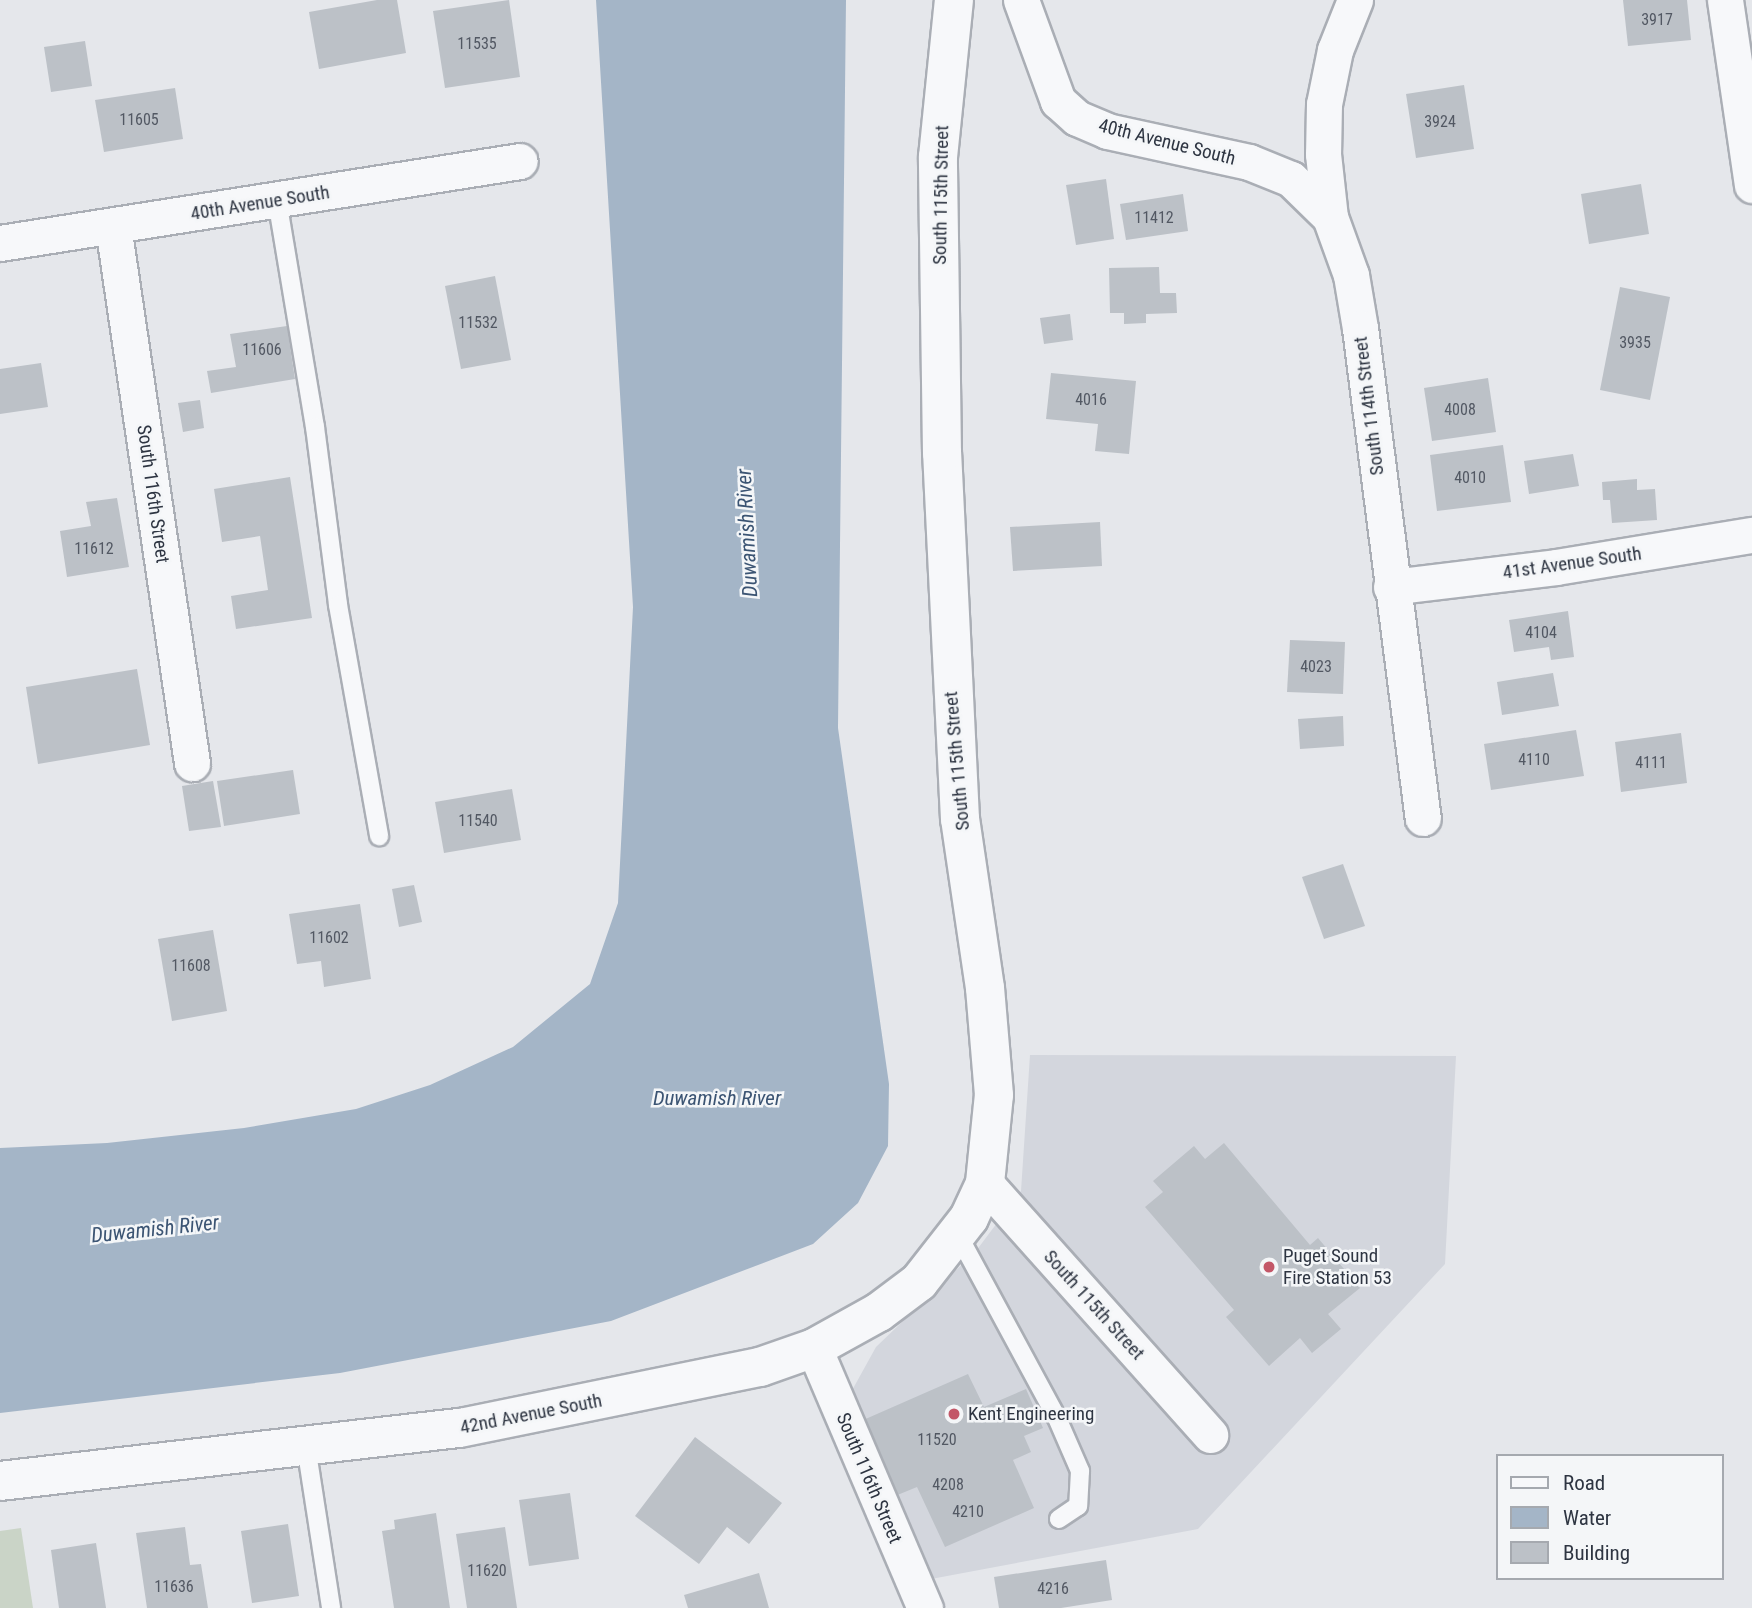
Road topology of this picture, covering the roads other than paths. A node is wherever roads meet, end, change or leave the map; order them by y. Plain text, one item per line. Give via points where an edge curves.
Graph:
1 (954, 0) edge
2 (1021, 0) edge
3 (1355, 0) edge
4 (1725, 0) edge
5 (520, 161) dead end
6 (1752, 185) edge
7 (277, 200) junction
8 (1330, 217) junction
9 (113, 226) junction
10 (0, 243) edge
11 (1752, 535) edge
12 (1391, 587) junction
13 (192, 763) dead end
14 (1423, 818) dead end
15 (379, 836) dead end
16 (985, 1183) junction
17 (958, 1235) junction
18 (814, 1348) junction
19 (1210, 1435) dead end
20 (306, 1446) junction
21 (0, 1481) edge
22 (1059, 1519) dead end
23 (331, 1608) edge
24 (925, 1608) edge

1 - 16 street, South 115th Street via 938,157 942,453 960,819 985,988 994,1095
2 - 8 street, 40th Avenue South via 1058,101 1077,118 1107,131 1249,162 1292,179
3 - 8 street, South 114th Street via 1335,50 1324,104 1323,154
4 - 6 street
5 - 7 street, 40th Avenue South
7 - 9 street, 40th Avenue South
7 - 15 lane via 315,427 338,605
8 - 12 street, South 114th Street via 1351,275 1360,327
9 - 10 street, 40th Avenue South
9 - 13 street, South 116th Street
11 - 12 street, 41st Avenue South
12 - 14 street, South 114th Street
16 - 17 street, 42nd Avenue South
16 - 19 street, South 115th Street
17 - 18 street, 42nd Avenue South via 919,1282 879,1312
17 - 22 lane via 1057,1418 1080,1471 1077,1506
18 - 20 street, 42nd Avenue South via 702,1381 514,1418
18 - 24 street, South 116th Street
20 - 21 street, 42nd Avenue South
20 - 23 lane

